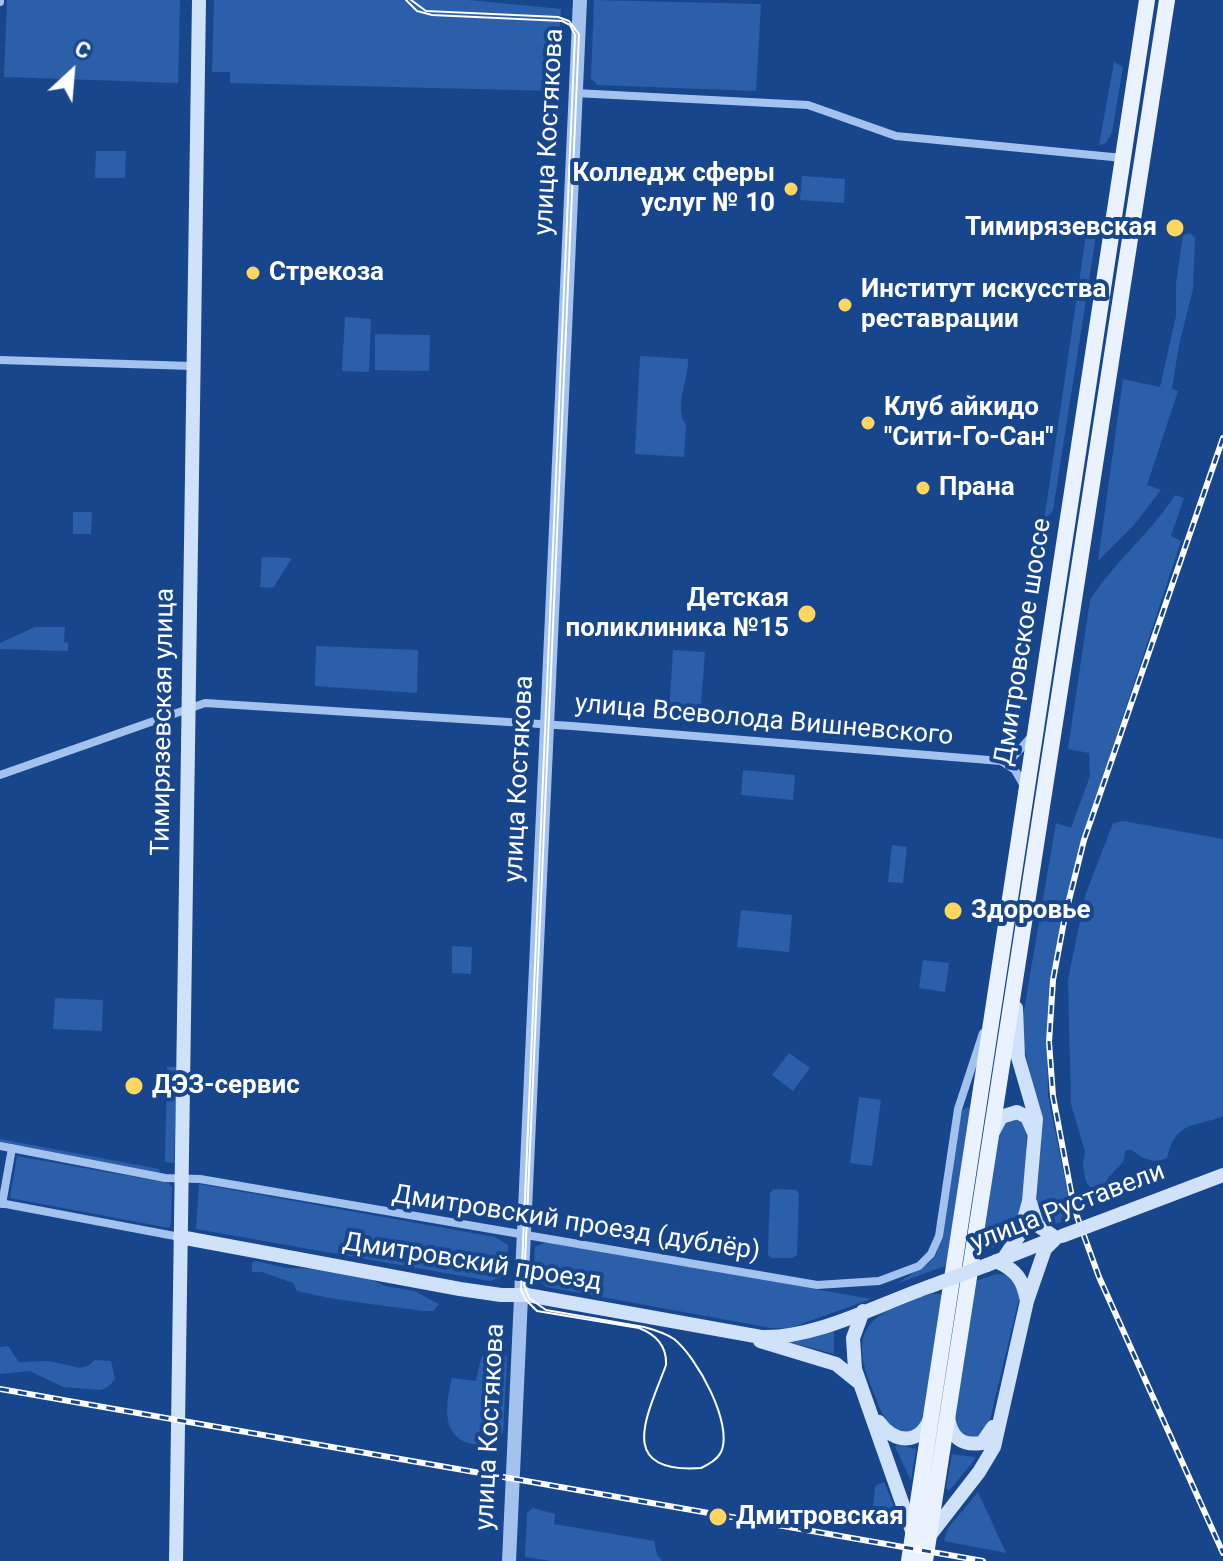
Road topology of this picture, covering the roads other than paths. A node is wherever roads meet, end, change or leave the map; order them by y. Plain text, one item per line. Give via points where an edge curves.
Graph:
1 (199, 0) edge
2 (580, 0) edge
3 (1147, 0) edge
4 (1167, 0) edge
5 (575, 93) junction
6 (1123, 158) junction
7 (0, 360) edge
8 (192, 366) junction
9 (189, 707) junction
10 (547, 724) junction
11 (1033, 739) junction
12 (1052, 748) junction
13 (1001, 761) junction
14 (0, 775) edge
15 (1025, 791) junction
16 (1015, 987) junction
17 (993, 1007) junction
18 (1035, 1134) junction
19 (0, 1146) edge
20 (12, 1148) junction
21 (988, 1148) junction
22 (1223, 1175) edge
23 (181, 1179) junction
24 (1029, 1201) junction
25 (1, 1203) edge
26 (524, 1235) junction
27 (180, 1237) junction
28 (1059, 1237) junction
29 (996, 1261) junction
30 (931, 1286) joint
31 (522, 1295) junction
32 (1027, 1301) junction
33 (863, 1311) junction
34 (737, 1333) junction
35 (860, 1385) junction
36 (870, 1410) junction
37 (1000, 1412) junction
38 (940, 1415) junction
39 (920, 1537) junction
40 (176, 1561) edge
41 (509, 1561) edge
42 (909, 1561) edge
43 (925, 1561) edge

1 - 8 main road, Тимирязевская улица
2 - 5 street, улица Костякова
3 - 6 main road, Дмитровское шоссе
4 - 12 main road, Дмитровское шоссе
5 - 6 street via 808,105 896,136
5 - 10 street, улица Костякова
6 - 11 main road, Дмитровское шоссе
7 - 8 street
8 - 9 main road, Тимирязевская улица
9 - 10 street, улица Всеволода Вишневского via 209,703
9 - 14 street, улица Всеволода Вишневского
9 - 23 main road, Тимирязевская улица
10 - 13 street, улица Всеволода Вишневского
10 - 26 street, улица Костякова
11 - 12 street via 1033,752 1040,757
11 - 13 street
11 - 15 main road, Дмитровское шоссе
12 - 16 main road, Дмитровское шоссе
13 - 15 street via 1015,770
15 - 17 main road, Дмитровское шоссе
16 - 18 main road via 1018,1057 1035,1109
16 - 21 main road, Дмитровское шоссе
17 - 26 street, Дмитровский проезд (дублёр) via 958,1109 939,1236 919,1266 879,1281 821,1285
17 - 38 main road, Дмитровское шоссе via 950,1291
18 - 21 main road via 1027,1117 1012,1112 1001,1117
18 - 24 main road
19 - 20 street, Дмитровский проезд (дублёр)
20 - 23 street, Дмитровский проезд (дублёр)
20 - 25 street
21 - 38 main road, Дмитровское шоссе
22 - 28 main road, улица Руставели, bridge
23 - 26 street, Дмитровский проезд (дублёр)
23 - 27 main road, Тимирязевская улица
24 - 28 main road via 1037,1225
24 - 29 main road via 1020,1234
25 - 27 street, Дмитровский проезд
26 - 31 street, улица Костякова
27 - 31 main road, Дмитровский проезд via 475,1292
27 - 40 main road, Тимирязевская улица
28 - 29 main road, улица Руставели
28 - 32 main road via 1041,1256
29 - 30 main road, улица Руставели, bridge
29 - 32 main road via 1018,1274
30 - 33 main road, Дмитровский проезд
31 - 34 main road, Дмитровский проезд
31 - 41 street, улица Костякова
32 - 37 main road
33 - 34 main road, Дмитровский проезд via 784,1337
33 - 35 main road via 852,1347
34 - 35 main road via 836,1364
35 - 36 main road
36 - 38 main road via 885,1431 903,1439 924,1431
36 - 39 main road
37 - 38 main road via 988,1439 976,1444 956,1438
37 - 39 main road via 987,1460
38 - 39 main road
39 - 42 main road
39 - 43 main road

